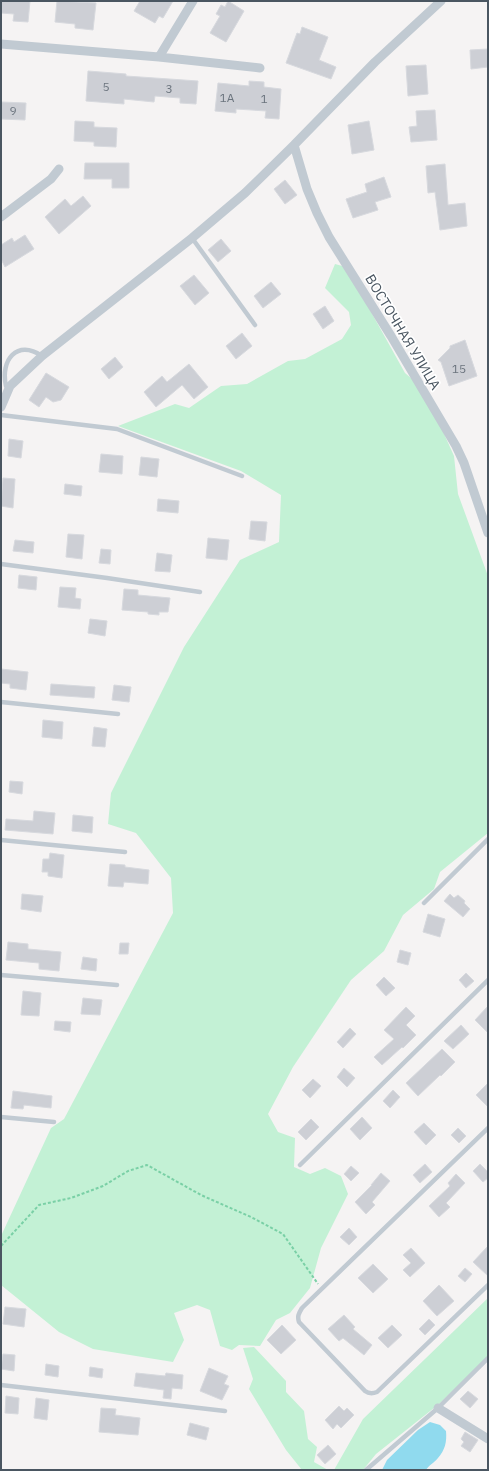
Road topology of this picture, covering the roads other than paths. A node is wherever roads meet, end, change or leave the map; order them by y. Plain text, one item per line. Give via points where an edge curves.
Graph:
1 (193, 1) edge
2 (441, 1) edge
3 (1, 44) edge
4 (159, 57) junction
5 (260, 68) dead end
6 (294, 145) junction
7 (60, 169) dead end
8 (1, 217) edge
9 (192, 238) junction
10 (255, 325) dead end
11 (42, 356) junction
12 (7, 387) edge
13 (1, 407) edge
14 (1, 415) edge
15 (242, 476) dead end
16 (488, 533) edge
17 (1, 564) edge
18 (200, 592) dead end
19 (1, 702) edge
20 (118, 714) dead end
21 (488, 839) edge
22 (1, 840) edge
23 (125, 852) dead end
24 (424, 903) dead end
25 (1, 975) edge
26 (488, 980) edge
27 (117, 986) dead end
28 (1, 1117) edge
29 (54, 1122) dead end
30 (488, 1128) edge
31 (300, 1165) dead end
32 (488, 1285) edge
33 (488, 1358) edge
34 (1, 1385) edge
35 (438, 1408) junction
36 (225, 1411) dead end
37 (488, 1439) edge
38 (366, 1470) edge

1 - 4 street
2 - 6 street via 375,62
3 - 4 street
4 - 5 street
6 - 9 street via 245,193
6 - 16 street, ВОСТОЧНАЯ УЛИЦА via 307,189 329,237 456,446
7 - 8 street via 51,179
9 - 10 lane
9 - 11 street
11 - 12 street
11 - 12 lane via 25,349 14,351 2,370
12 - 13 street
14 - 15 lane via 117,429
17 - 18 lane
19 - 20 lane
21 - 24 lane
22 - 23 lane
25 - 27 lane
26 - 31 lane
28 - 29 lane
30 - 32 lane via 302,1308 298,1318 365,1391 373,1394
33 - 35 lane
34 - 36 lane
35 - 37 street
35 - 38 lane

